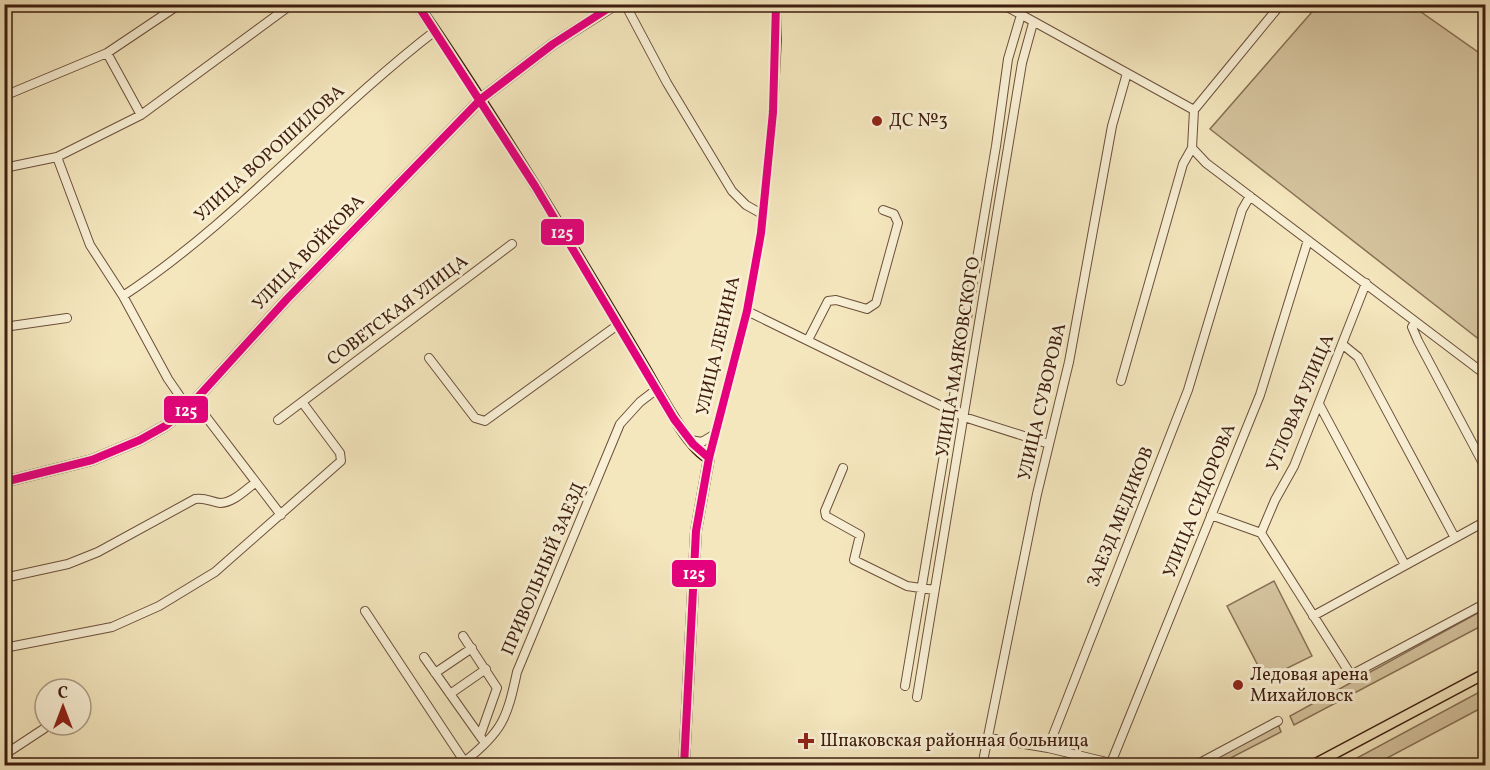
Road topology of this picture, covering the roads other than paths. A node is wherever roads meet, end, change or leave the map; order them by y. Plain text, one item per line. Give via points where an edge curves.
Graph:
1 (180, 4) edge
2 (292, 4) edge
3 (417, 4) edge
4 (616, 4) edge
5 (626, 4) edge
6 (776, 4) edge
7 (1002, 4) edge
8 (1281, 4) edge
9 (1021, 15) junction
10 (1033, 23) junction
11 (435, 31) junction
12 (107, 53) junction
13 (1127, 73) junction
14 (4, 96) edge
15 (481, 99) junction
16 (1194, 110) junction
17 (141, 115) junction
18 (1192, 148) junction
19 (57, 157) junction
20 (4, 168) edge
21 (1250, 196) junction
22 (883, 210) dead end
23 (762, 214) junction
24 (1308, 240) junction
25 (512, 244) dead end
26 (1366, 283) junction
27 (123, 296) junction
28 (747, 311) junction
29 (67, 318) dead end
30 (1415, 322) junction
31 (619, 324) junction
32 (4, 327) edge
33 (808, 340) junction
34 (1342, 344) junction
35 (429, 358) dead end
36 (1485, 375) edge
37 (1121, 381) dead end
38 (657, 389) junction
39 (302, 402) junction
40 (191, 404) junction
41 (1319, 404) junction
42 (950, 410) junction
43 (964, 417) junction
44 (278, 420) dead end
45 (715, 434) junction
46 (690, 440) junction
47 (1049, 444) junction
48 (709, 458) junction
49 (843, 468) dead end
50 (1485, 469) edge
51 (4, 482) edge
52 (255, 483) junction
53 (281, 515) junction
54 (1211, 515) junction
55 (1485, 521) edge
56 (1261, 533) junction
57 (1455, 538) junction
58 (1405, 566) junction
59 (4, 578) edge
60 (920, 588) junction
61 (934, 590) junction
62 (1485, 603) edge
63 (365, 611) dead end
64 (1313, 616) junction
65 (463, 636) dead end
66 (4, 648) edge
67 (472, 648) junction
68 (424, 657) dead end
69 (486, 669) junction
70 (435, 673) junction
71 (1485, 673) edge
72 (905, 686) dead end
73 (450, 694) junction
74 (917, 697) dead end
75 (1278, 721) dead end
76 (33, 736) edge
77 (480, 736) junction
78 (989, 738) junction
79 (486, 745) junction
80 (1048, 747) junction
81 (4, 755) edge
82 (466, 764) edge
83 (1113, 764) edge
84 (684, 765) edge
85 (982, 765) edge
86 (1194, 765) edge
87 (1311, 765) edge

1 - 12 street
2 - 17 street
3 - 11 main road
4 - 15 main road, УЛИЦА ВОЙКОВА via 552,44
5 - 23 street via 666,83 732,191
6 - 23 street, УЛИЦА ЛЕНИНА via 773,112
7 - 9 street
8 - 16 street
9 - 10 street
9 - 42 street, УЛИЦА МАЯКОВСКОГО via 1008,59
10 - 13 street
10 - 43 street, УЛИЦА МАЯКОВСКОГО via 1022,63
11 - 15 main road
11 - 27 street, УЛИЦА ВОРОШИЛОВА via 384,70 170,265
12 - 14 street
12 - 17 street
13 - 16 street
13 - 47 street, УЛИЦА СУВОРОВА via 1112,126 1069,362
15 - 31 main road
15 - 40 main road, УЛИЦА ВОЙКОВА
16 - 18 street
17 - 19 street
18 - 21 street
18 - 37 street
19 - 20 street
19 - 27 street via 90,245
21 - 24 street
21 - 80 street, ЗАЕЗД МЕДИКОВ via 1234,234 1188,390
22 - 33 street via 894,214 898,223 876,303 867,309 828,301
23 - 28 street, УЛИЦА ЛЕНИНА
24 - 26 street
24 - 54 street, УЛИЦА СИДОРОВА via 1260,395
25 - 39 street, СОВЕТСКАЯ УЛИЦА
26 - 30 street
26 - 34 street, УГЛОВАЯ УЛИЦА
27 - 40 street via 168,380
28 - 33 street
28 - 45 street, УЛИЦА ЛЕНИНА
29 - 32 street
30 - 36 street
30 - 50 street via 1412,327 1418,341
31 - 35 street via 485,421 475,418
31 - 38 main road
33 - 42 street
34 - 41 street, УГЛОВАЯ УЛИЦА
34 - 57 street via 1358,357
38 - 46 main road
38 - 79 street, ПРИВОЛЬНЫЙ ЗАЕЗД via 620,424 517,672 510,708
39 - 44 street, СОВЕТСКАЯ УЛИЦА
39 - 53 street via 340,453 341,461
40 - 51 main road, УЛИЦА ВОЙКОВА via 140,440 92,460
40 - 52 street
41 - 56 street, УГЛОВАЯ УЛИЦА
41 - 58 street
42 - 43 street
42 - 60 street, УЛИЦА МАЯКОВСКОГО
43 - 47 street
43 - 61 street, УЛИЦА МАЯКОВСКОГО
45 - 46 street via 702,442
45 - 48 street, УЛИЦА ЛЕНИНА
46 - 48 main road
47 - 78 street, УЛИЦА СУВОРОВА
48 - 84 main road, УЛИЦА ЛЕНИНА via 696,531
49 - 60 street via 826,516 860,536 855,560 890,579
52 - 53 street
52 - 59 street via 230,501 195,499 127,538 68,564
53 - 66 street via 215,572 159,606 112,627
54 - 56 street
54 - 83 street, УЛИЦА СИДОРОВА
55 - 57 street
56 - 64 street
57 - 58 street
58 - 64 street
60 - 61 street
60 - 72 street, УЛИЦА МАЯКОВСКОГО
61 - 74 street, УЛИЦА МАЯКОВСКОГО
62 - 64 street via 1351,675
63 - 82 street
65 - 67 street
67 - 69 street
67 - 70 street
68 - 70 street
69 - 73 street
69 - 77 street via 497,688
70 - 73 street
71 - 87 main road
73 - 77 street
75 - 86 street
76 - 81 street
77 - 79 street
78 - 80 street
78 - 85 street, УЛИЦА СУВОРОВА
79 - 82 street, ПРИВОЛЬНЫЙ ЗАЕЗД
80 - 83 street

